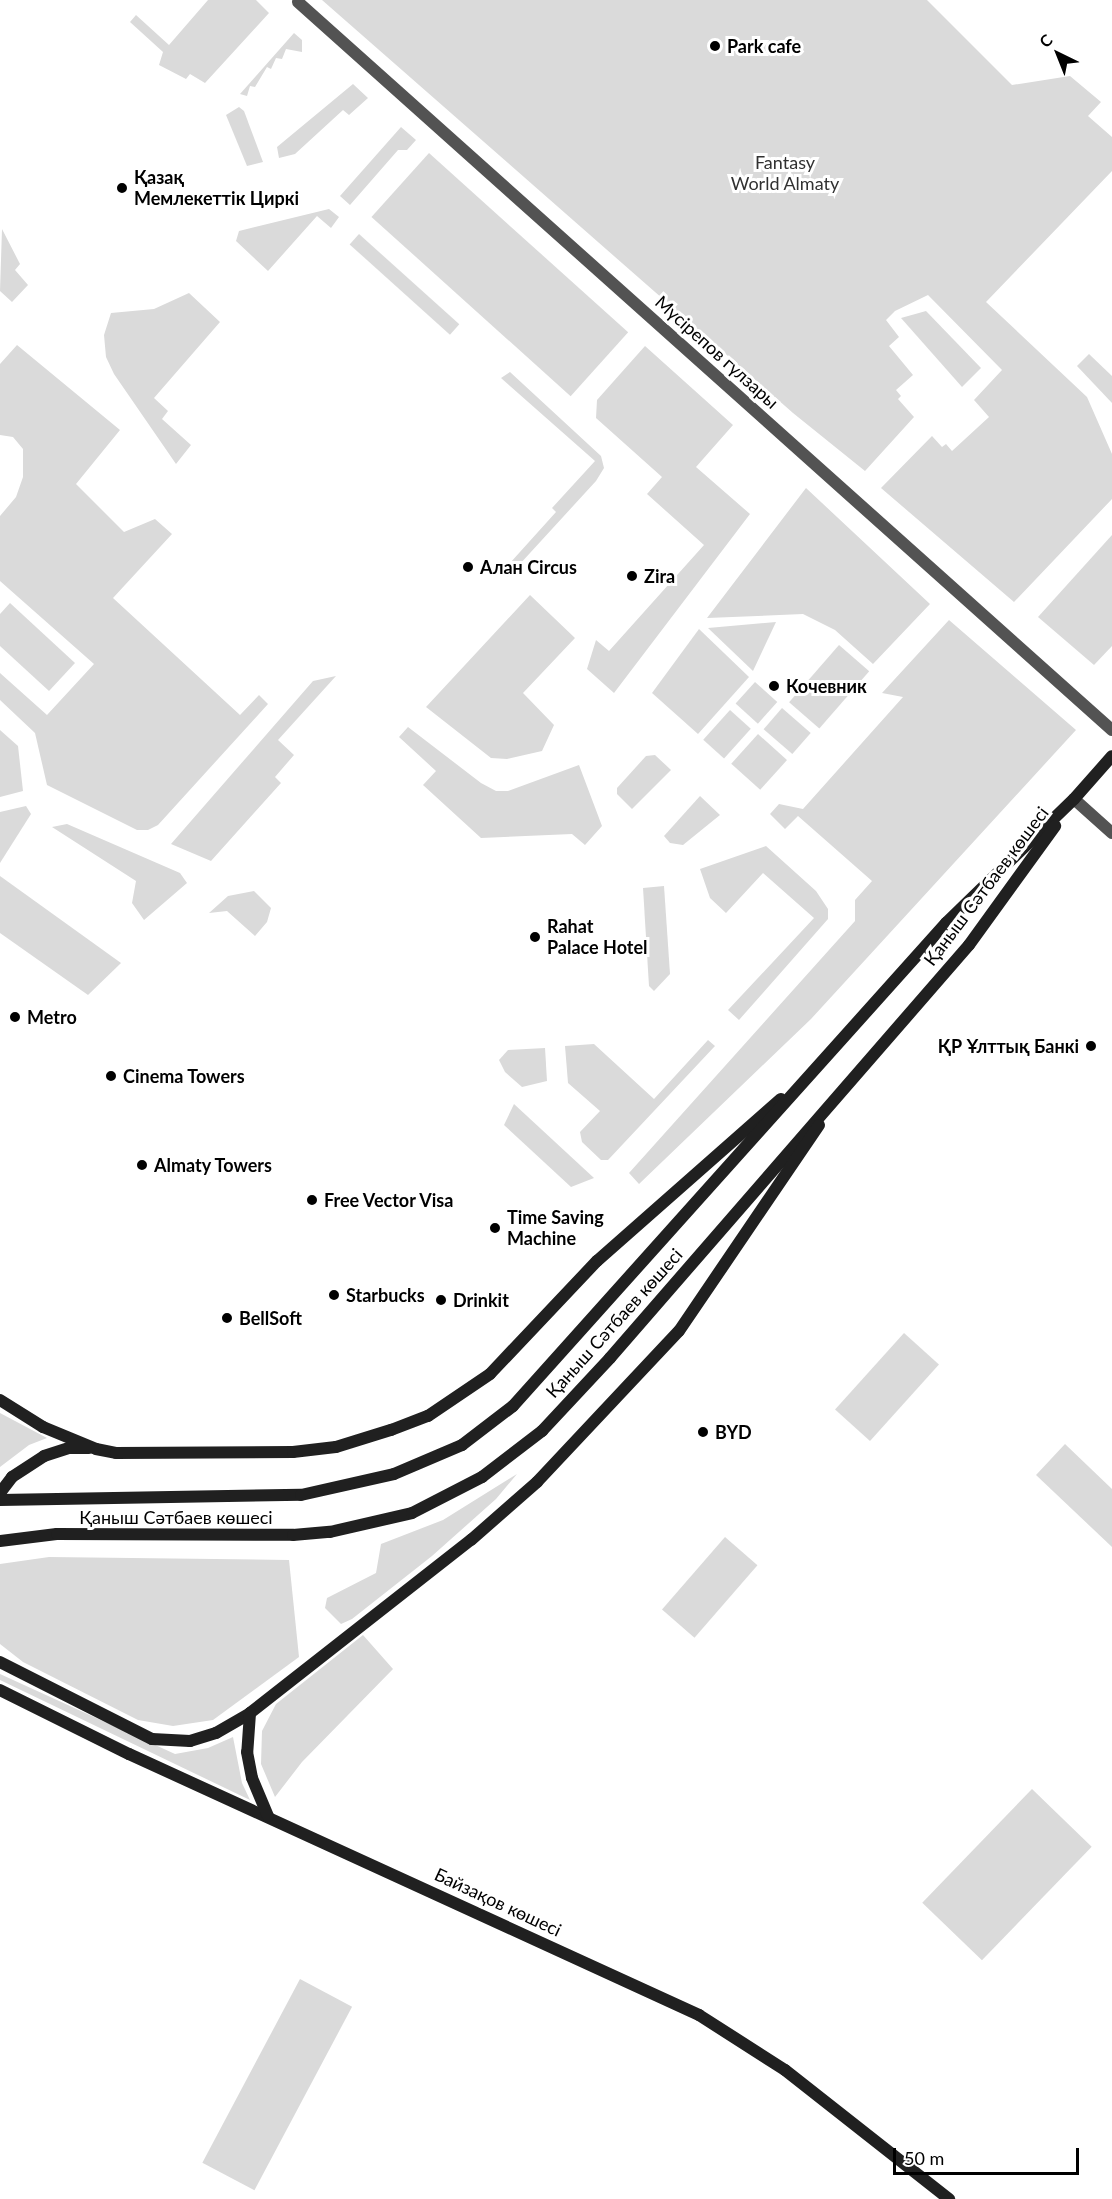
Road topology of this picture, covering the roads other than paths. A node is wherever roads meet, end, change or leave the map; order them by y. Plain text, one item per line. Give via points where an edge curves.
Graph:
1 (298, 2) dead end
2 (1112, 730) edge
3 (1112, 756) edge
4 (1074, 799) junction
5 (1112, 832) edge
6 (823, 1062) junction
7 (848, 1082) junction
8 (0, 1400) edge
9 (96, 1449) junction
10 (0, 1493) edge
11 (0, 1500) edge
12 (0, 1541) edge
13 (0, 1662) edge
14 (0, 1690) edge
15 (250, 1713) junction
16 (268, 1816) junction
17 (949, 2199) edge

1 - 2 street, Мүсірепов гүлзары
3 - 4 main road, Қаныш Сәтбаев көшесі
4 - 5 street
4 - 6 main road, Қаныш Сәтбаев көшесі via 946,923
4 - 7 main road, Қаныш Сәтбаев көшесі via 969,945
6 - 9 main road via 597,1261 490,1374 428,1416 336,1447 293,1452 116,1453
6 - 11 main road, Қаныш Сәтбаев көшесі via 513,1406 462,1445 394,1474 301,1495
7 - 12 main road, Қаныш Сәтбаев көшесі via 652,1311 542,1431 514,1456 445,1499 365,1527 293,1535 57,1534
7 - 15 main road via 679,1331 621,1395 537,1482 471,1540
8 - 9 main road via 43,1427
9 - 10 main road via 69,1448 44,1456 12,1477
13 - 15 main road via 152,1739 190,1741 216,1733
14 - 16 main road, Байзақов көшесі via 129,1754
15 - 16 main road via 247,1752 252,1778
16 - 17 main road, Байзақов көшесі via 699,2015 785,2070

